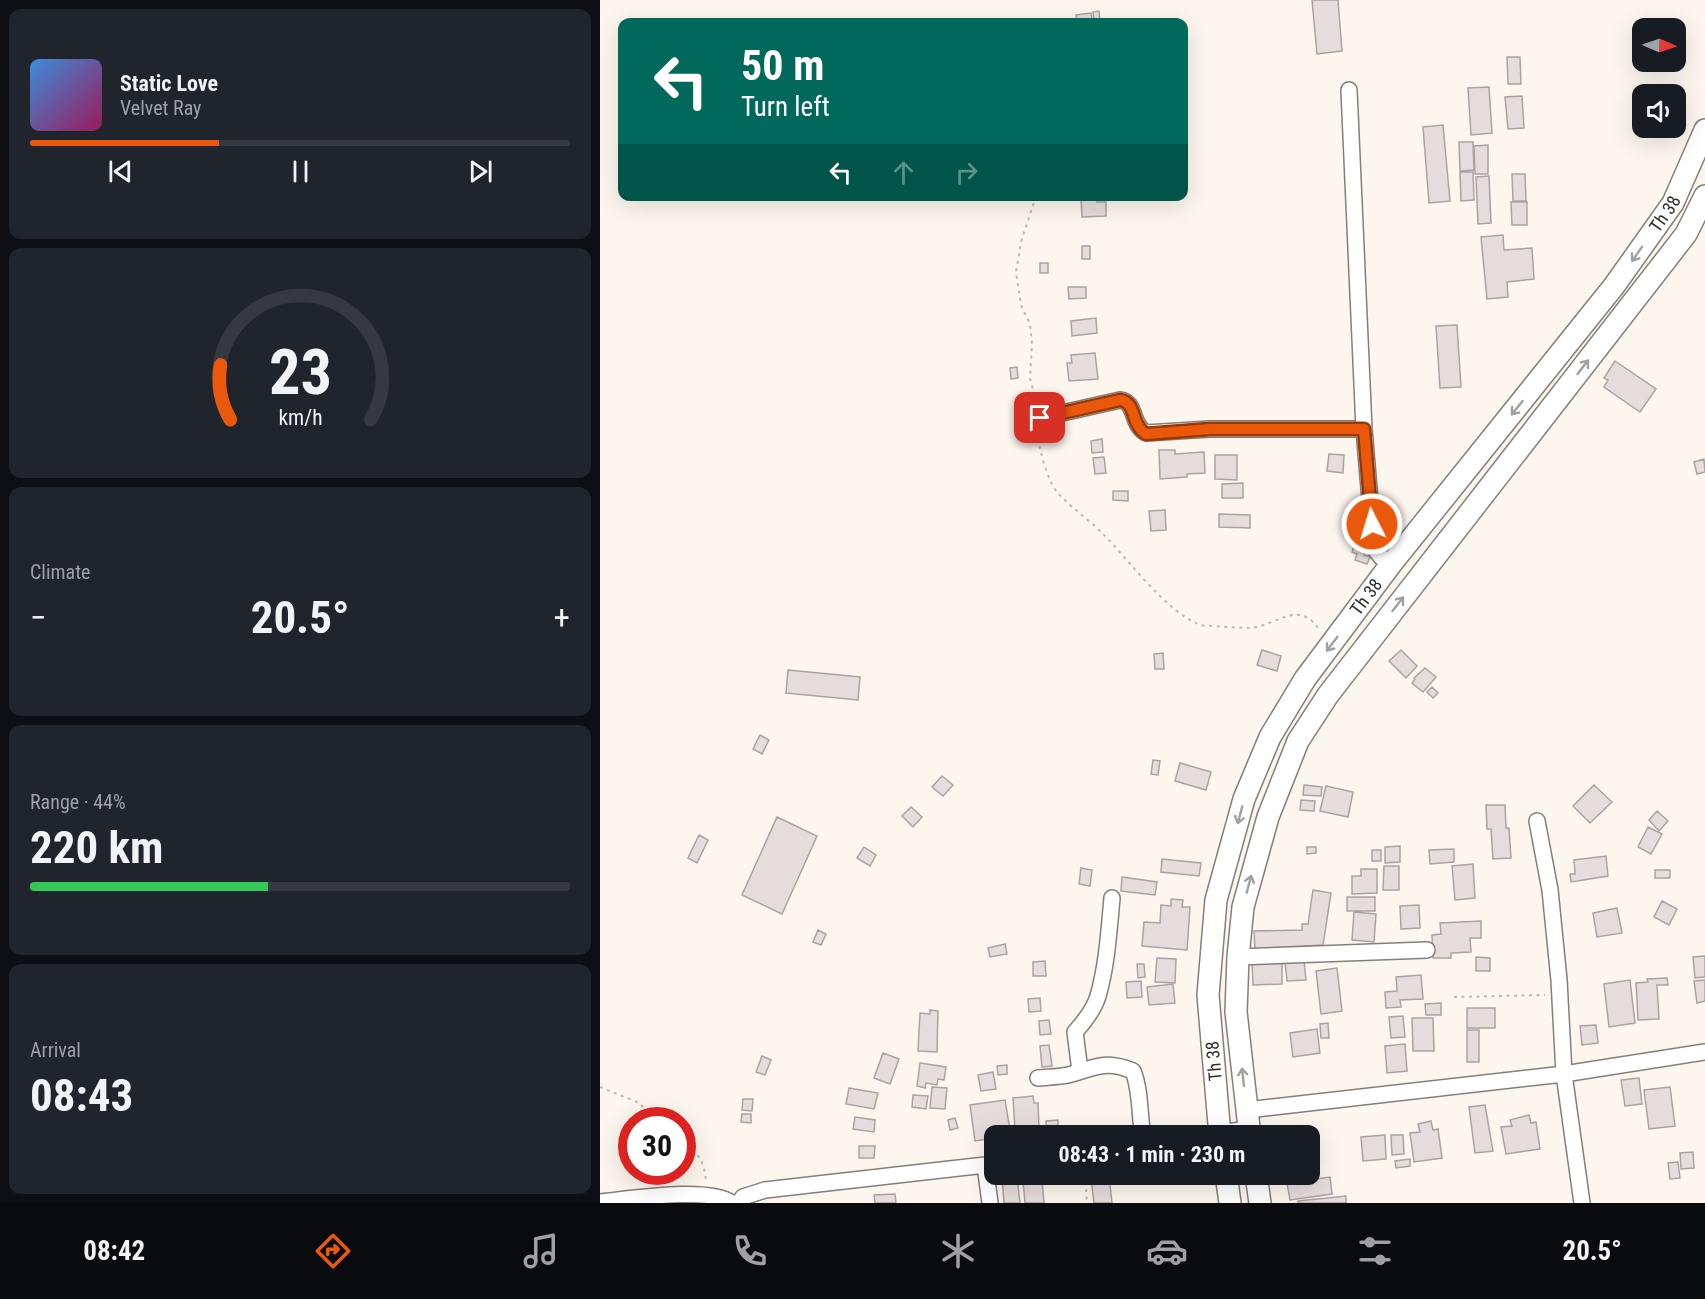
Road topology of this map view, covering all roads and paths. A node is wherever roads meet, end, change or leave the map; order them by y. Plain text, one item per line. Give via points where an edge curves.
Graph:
1 (1349, 90) dead end
2 (1705, 130) edge
3 (1705, 196) edge
4 (1034, 201) edge
5 (1040, 418) junction
6 (1364, 429) junction
7 (1391, 564) junction
8 (1330, 646) junction
9 (1537, 821) dead end
10 (1112, 898) dead end
11 (1427, 950) dead end
12 (1238, 957) junction
13 (1560, 995) junction
14 (1454, 997) dead end
15 (1705, 1052) edge
16 (1080, 1071) junction
17 (1564, 1074) junction
18 (1038, 1078) dead end
19 (600, 1087) edge
20 (643, 1107) edge
21 (1141, 1125) edge
22 (1219, 1125) edge
23 (1249, 1125) edge
24 (696, 1152) edge
25 (984, 1165) edge
26 (990, 1185) edge
27 (1086, 1185) edge
28 (1228, 1185) edge
29 (1258, 1185) edge
30 (706, 1195) junction
31 (600, 1202) edge
32 (732, 1203) edge
33 (739, 1203) edge
34 (990, 1203) edge
35 (1087, 1203) edge
36 (1230, 1203) edge
37 (1260, 1203) edge
38 (1582, 1203) edge

1 - 6 street
2 -> 7 street, Th 38 via 1673,203 1614,286
12 -> 3 street, Th 38 via 1243,907 1268,817 1298,741 1328,695 1686,234
4 - 5 path via 1016,272 1021,305 1030,324 1030,378
5 - 6 street via 1120,400 1131,405 1138,429 1146,434 1210,429
5 - 8 path via 1038,434 1047,473 1056,491 1164,599 1204,626 1251,628 1288,614 1305,616 1316,624
6 - 7 street via 1374,548
7 -> 8 street, Th 38
8 -> 22 street, Th 38 via 1270,737 1244,799 1216,900 1208,995
9 - 13 street via 1550,890
10 - 16 street via 1097,998 1075,1032
11 - 12 street
23 -> 12 street, Th 38 via 1236,1012
13 - 14 path
13 - 17 street
15 - 17 street
16 - 18 street
16 - 21 street via 1117,1064 1133,1071 1138,1084
17 - 23 street
17 - 38 street
19 - 20 path
24 - 30 path via 706,1172
25 - 33 street via 765,1190 743,1197
26 - 34 street
27 - 35 path
28 - 36 street
29 - 37 street
30 - 31 street
30 - 32 street via 726,1198

